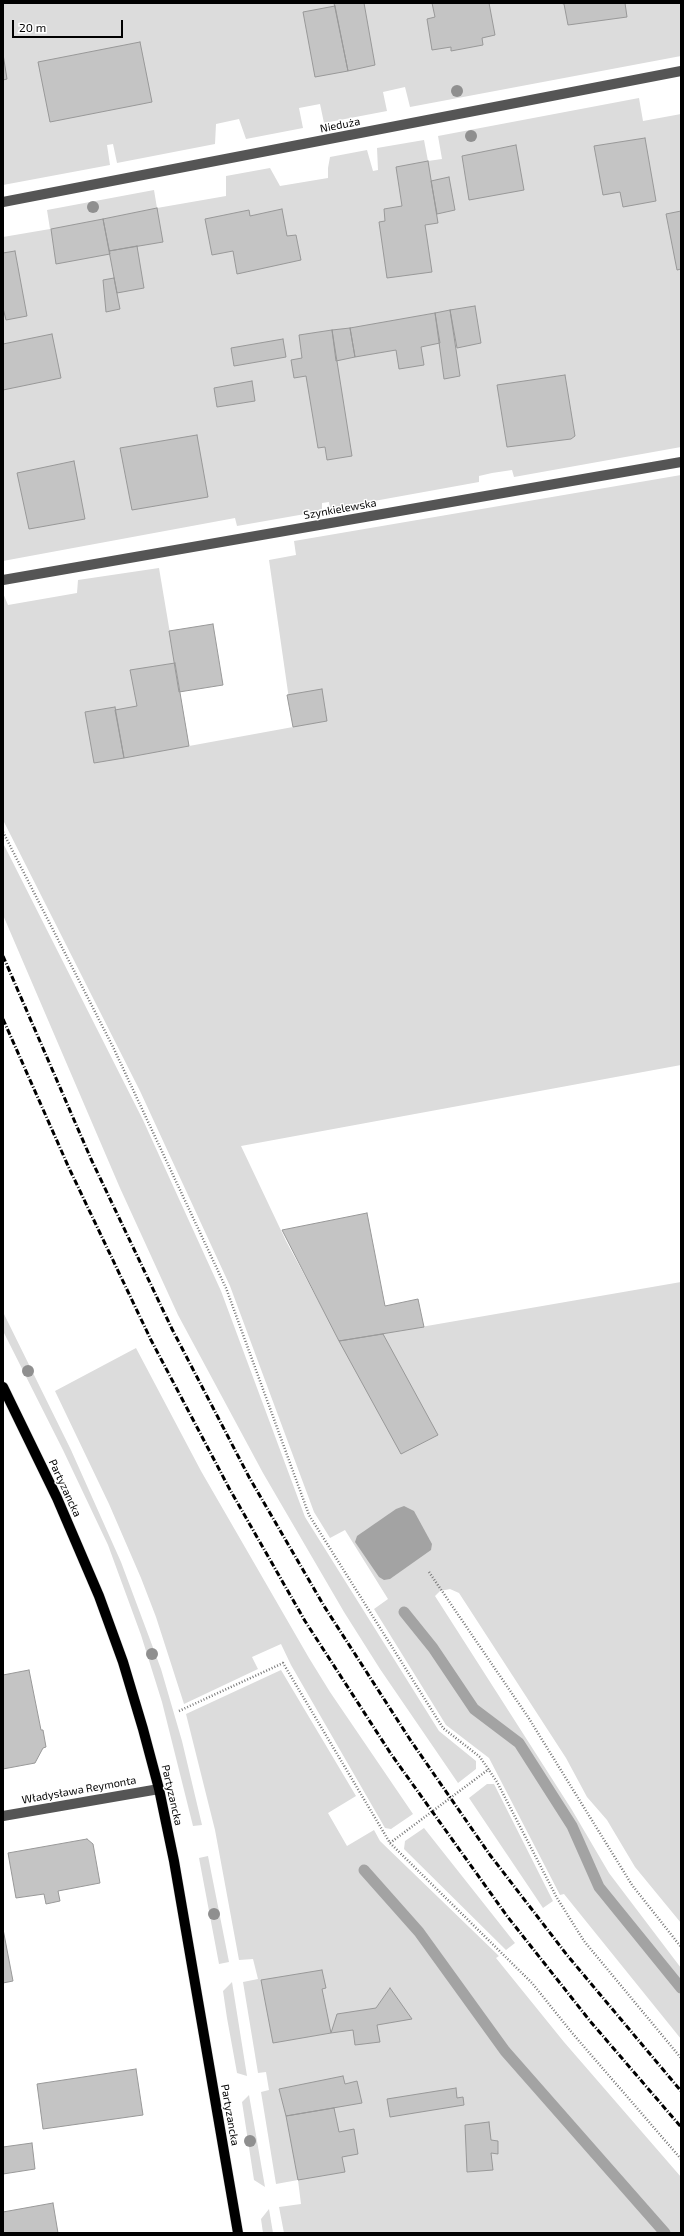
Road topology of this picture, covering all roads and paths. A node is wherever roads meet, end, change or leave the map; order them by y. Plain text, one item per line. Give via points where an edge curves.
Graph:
1 (681, 72) edge
2 (3, 202) edge
3 (681, 462) edge
4 (3, 580) edge
5 (3, 832) edge
6 (3, 1387) edge
7 (429, 1572) dead end
8 (179, 1710) dead end
9 (489, 1770) junction
10 (159, 1789) junction
11 (3, 1816) edge
12 (390, 1843) junction
13 (681, 1947) edge
14 (681, 2058) edge
15 (681, 2159) edge
16 (238, 2233) edge

1 - 2 street, Nieduża
3 - 4 street, Szynkielewska
5 - 9 path via 113,1047 226,1288 310,1515 443,1728 480,1757
6 - 10 main road, Partyzancka via 58,1498 99,1596 125,1670
7 - 13 path via 528,1717 632,1885
8 - 12 path via 282,1662
9 - 12 path
9 - 14 path via 557,1898 584,1941
10 - 11 street, Władysława Reymonta
10 - 16 main road, Partyzancka via 188,1936
12 - 15 path via 532,1983

